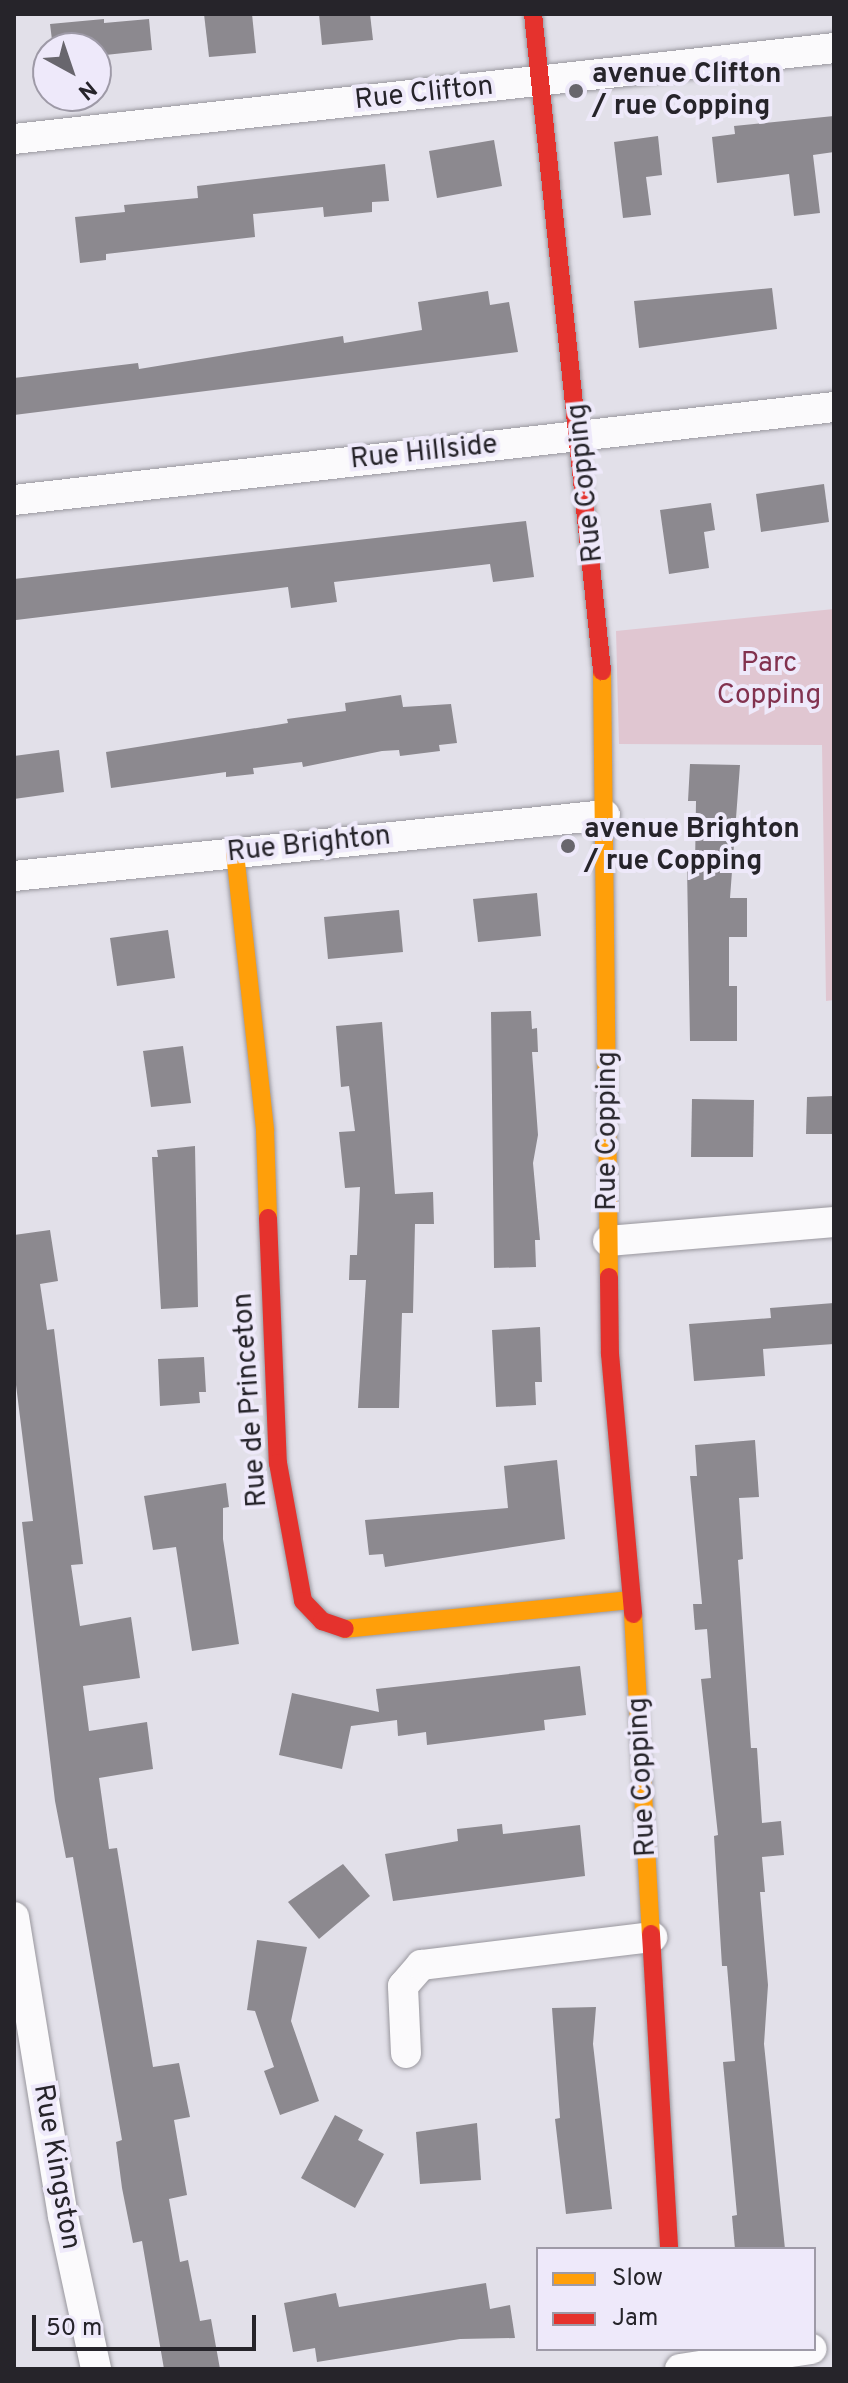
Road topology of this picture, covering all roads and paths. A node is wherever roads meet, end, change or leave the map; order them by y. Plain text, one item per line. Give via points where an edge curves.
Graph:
1 (533, 14) edge
2 (834, 48) edge
3 (540, 81) junction
4 (14, 139) edge
5 (834, 407) edge
6 (582, 436) junction
7 (14, 500) edge
8 (605, 815) junction
9 (235, 853) junction
10 (14, 876) edge
11 (834, 1222) edge
12 (608, 1241) junction
13 (632, 1600) junction
14 (14, 1917) edge
15 (652, 1937) junction
16 (406, 2053) dead end
17 (669, 2247) edge
18 (799, 2351) edge
19 (96, 2369) edge
20 (680, 2369) edge

1 - 3 street, Rue Copping
2 - 3 street, Rue Clifton
3 - 4 street, Rue Clifton
3 - 6 street, Rue Copping
5 - 6 street, Rue Hillside
6 - 7 street, Rue Hillside
6 - 8 street, Rue Copping via 605,686
8 - 9 street, Rue Brighton
8 - 12 street, Rue Copping
9 - 10 street, Rue Brighton
9 - 13 street, Rue de Princeton via 265,1131 278,1463 303,1601 322,1621 348,1630
11 - 12 street
12 - 13 street, Rue Copping via 612,1395
13 - 15 street, Rue Copping
14 - 19 street, Rue Kingston via 63,2216
15 - 16 street via 421,1965 403,1986
15 - 17 street, Rue Copping
18 - 20 street

